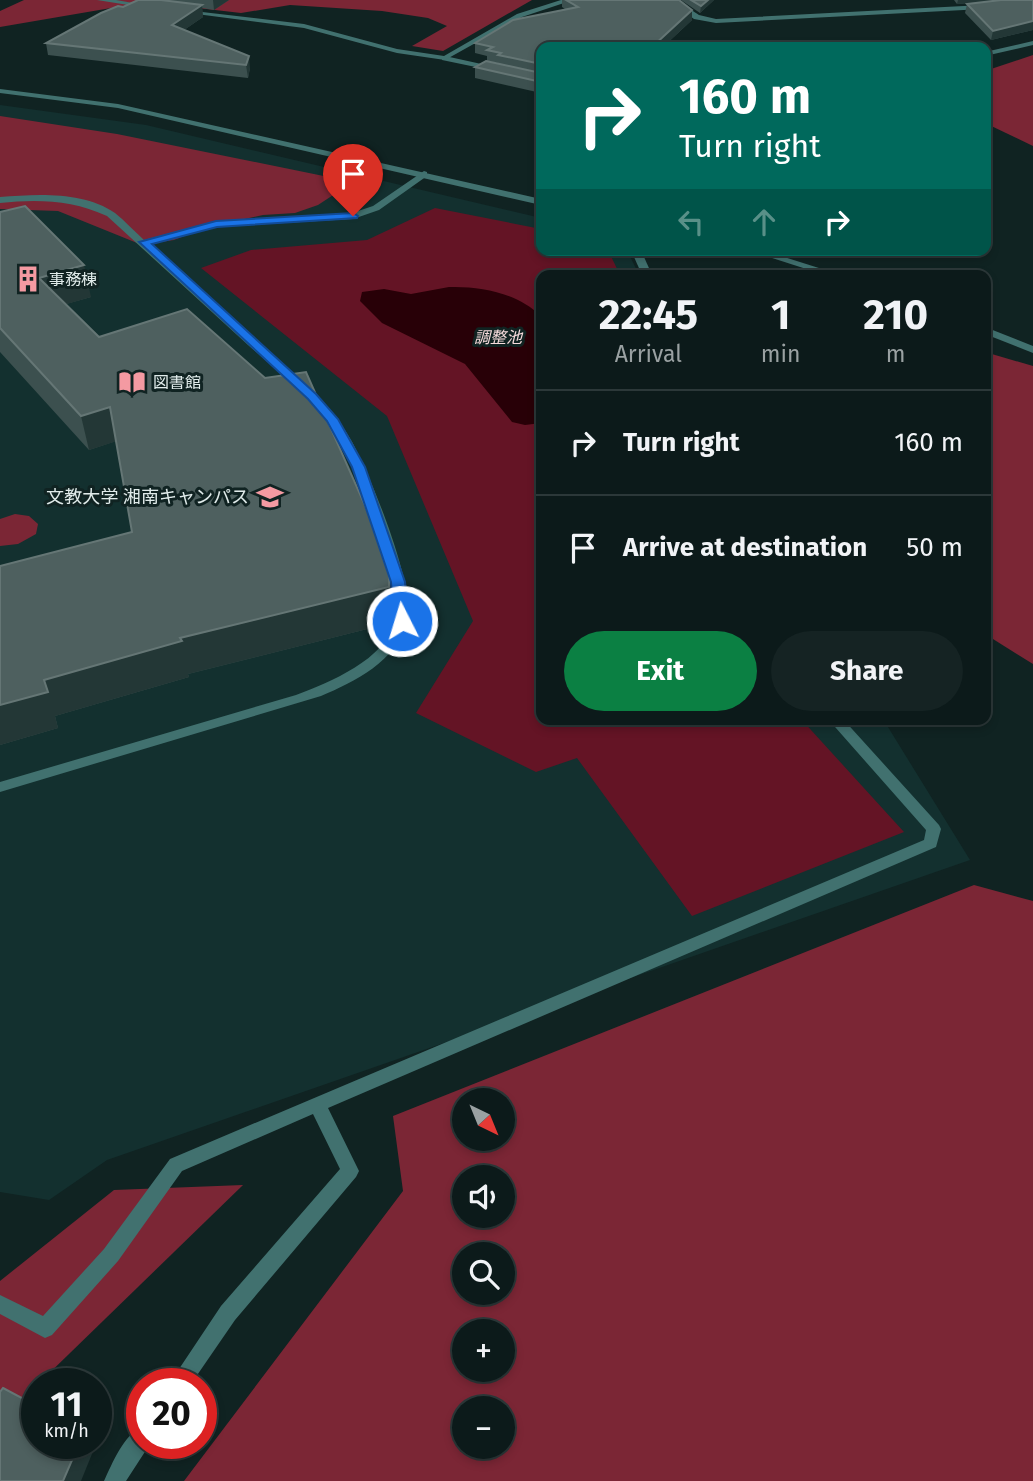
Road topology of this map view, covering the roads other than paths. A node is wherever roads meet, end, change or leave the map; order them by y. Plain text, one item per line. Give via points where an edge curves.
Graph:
1 (100, 0) edge
2 (570, 0) edge
3 (671, 0) edge
4 (998, 5) edge
5 (151, 7) edge
6 (177, 11) edge
7 (1033, 43) edge
8 (991, 53) edge
9 (445, 58) junction
10 (510, 73) edge
11 (0, 91) edge
12 (424, 174) junction
13 (0, 200) edge
14 (536, 201) edge
15 (145, 242) junction
16 (771, 256) edge
17 (819, 270) edge
18 (991, 333) edge
19 (1033, 351) edge
20 (840, 725) edge
21 (0, 787) edge
22 (318, 1106) junction
23 (0, 1304) edge
24 (190, 1368) edge
25 (127, 1459) edge
26 (115, 1481) edge

1 - 5 street
2 - 9 street via 509,18
3 - 4 street via 697,17 716,21
6 - 9 street via 304,26 397,51
7 - 8 street
9 - 10 street
11 - 12 street via 118,106
12 - 14 street
12 - 15 street via 376,208 353,216 216,224
13 - 15 street via 63,199 92,204
15 - 21 street via 332,419 358,467 398,582 402,621 376,659 342,683
16 - 17 street
18 - 19 street
20 - 22 street via 934,829 931,843
22 - 23 street via 176,1165 111,1255 45,1328
22 - 24 street via 350,1171 228,1313
25 - 26 street

